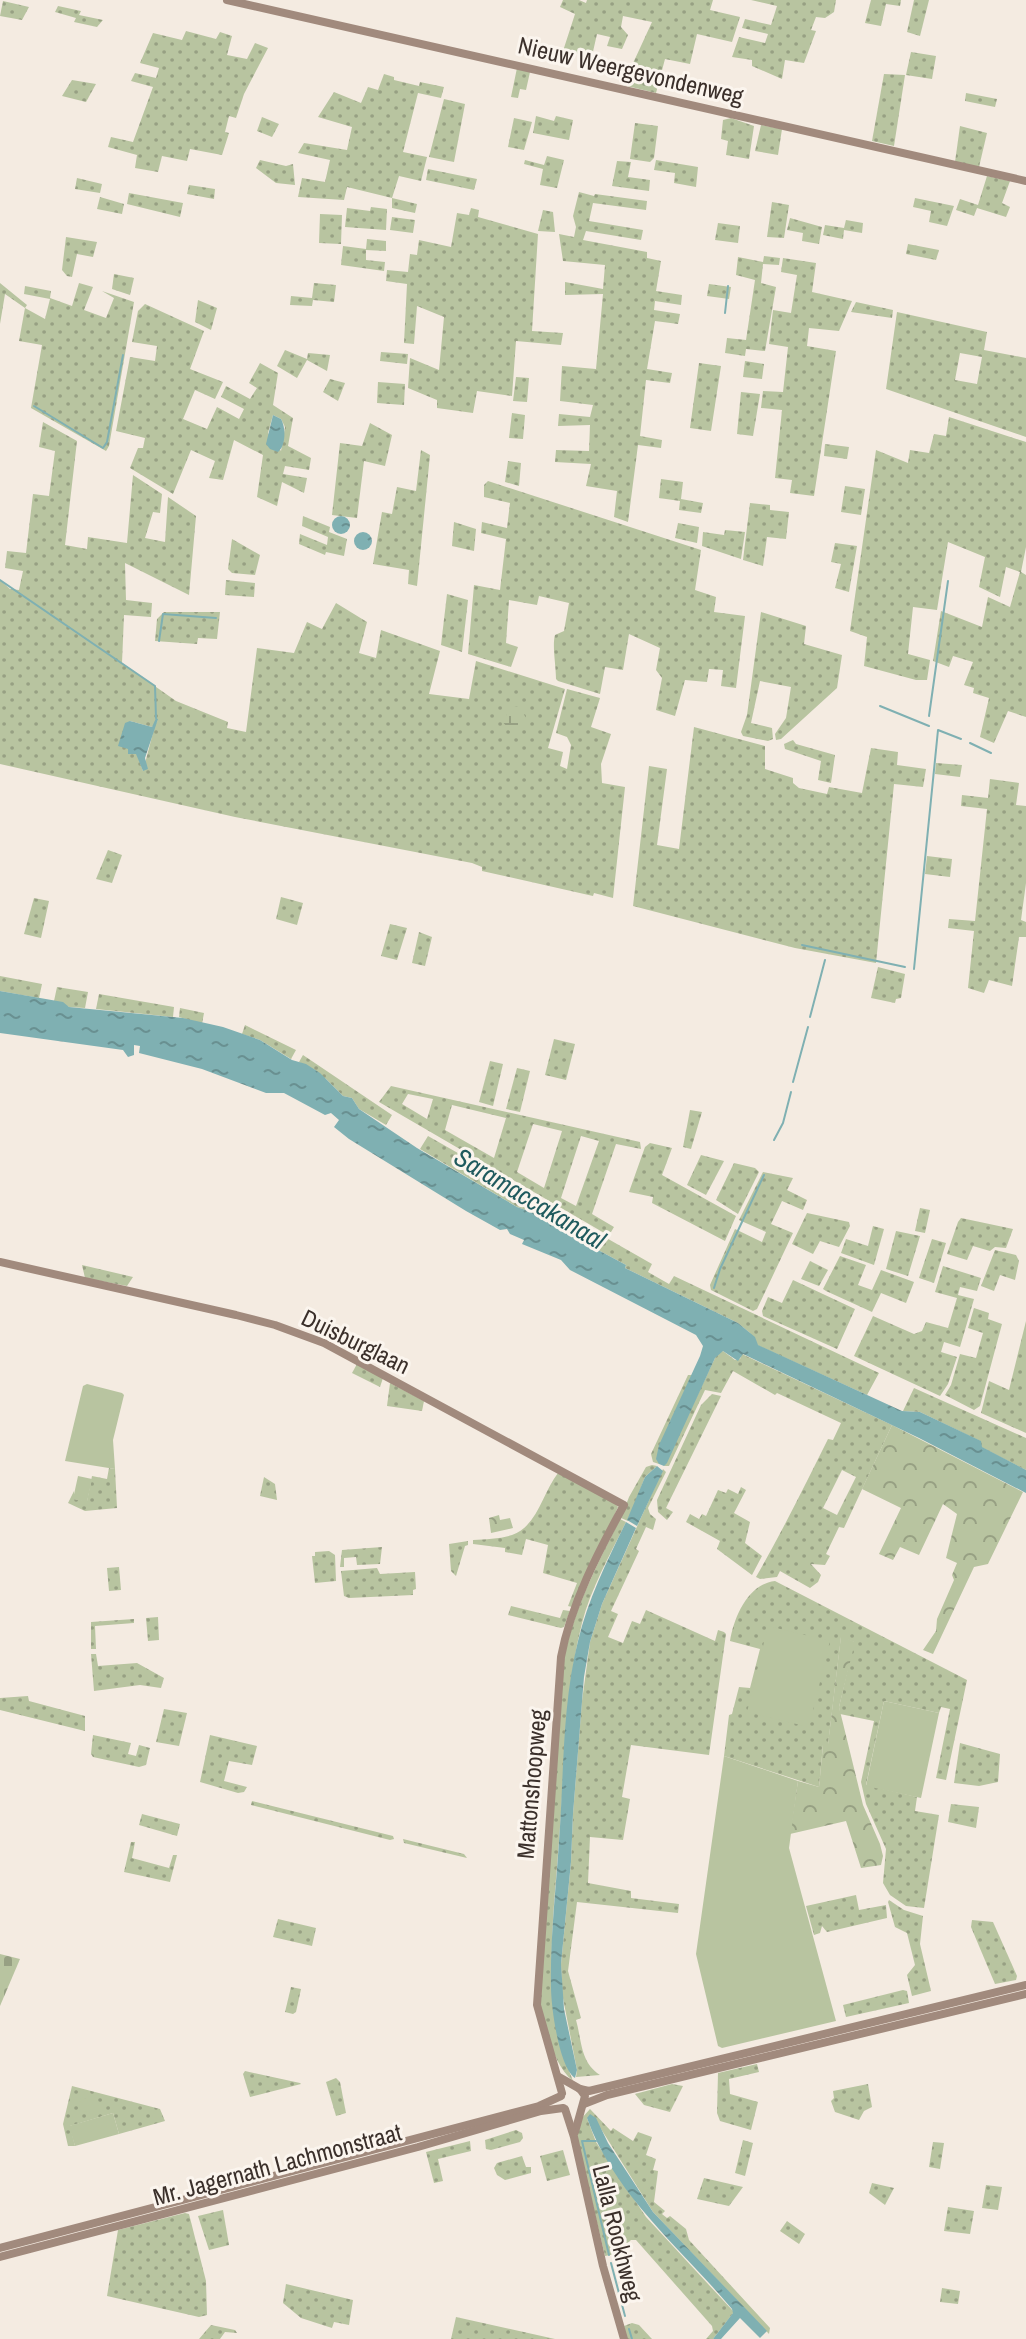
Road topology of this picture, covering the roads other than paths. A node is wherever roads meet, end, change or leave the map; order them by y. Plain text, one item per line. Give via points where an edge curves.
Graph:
1 (227, 0) edge
2 (1026, 181) edge
3 (0, 1262) edge
4 (624, 1505) joint
5 (1026, 1985) edge
6 (1026, 1994) edge
7 (934, 2012) junction
8 (864, 2029) junction
9 (558, 2076) junction
10 (578, 2088) junction
11 (561, 2094) junction
12 (583, 2106) junction
13 (564, 2108) junction
14 (478, 2126) junction
15 (574, 2137) junction
16 (282, 2178) junction
17 (0, 2248) edge
18 (0, 2257) edge
19 (624, 2339) edge

1 - 2 street, Nieuw Weergevondenweg
3 - 4 street, Duisburglaan via 236,1315 324,1343
4 - 9 street, Mattonshoopweg via 578,1598 561,1657 537,2005
5 - 7 street
6 - 7 street
7 - 8 street
8 - 10 street via 589,2091
8 - 12 street via 607,2095
9 - 10 street
9 - 11 street, Mattonshoopweg
10 - 11 street
10 - 12 street via 585,2096
11 - 13 street
11 - 14 street, Mr. Jagernath Lachmonstraat
12 - 13 street via 573,2112
12 - 15 street, Lalla Rookhweg
13 - 14 street, Mr. Jagernath Lachmonstraat
13 - 15 street, Lalla Rookhweg
14 - 16 street, Mr. Jagernath Lachmonstraat
15 - 19 street, Lalla Rookhweg
16 - 17 street, Mr. Jagernath Lachmonstraat
16 - 18 street, Mr. Jagernath Lachmonstraat

